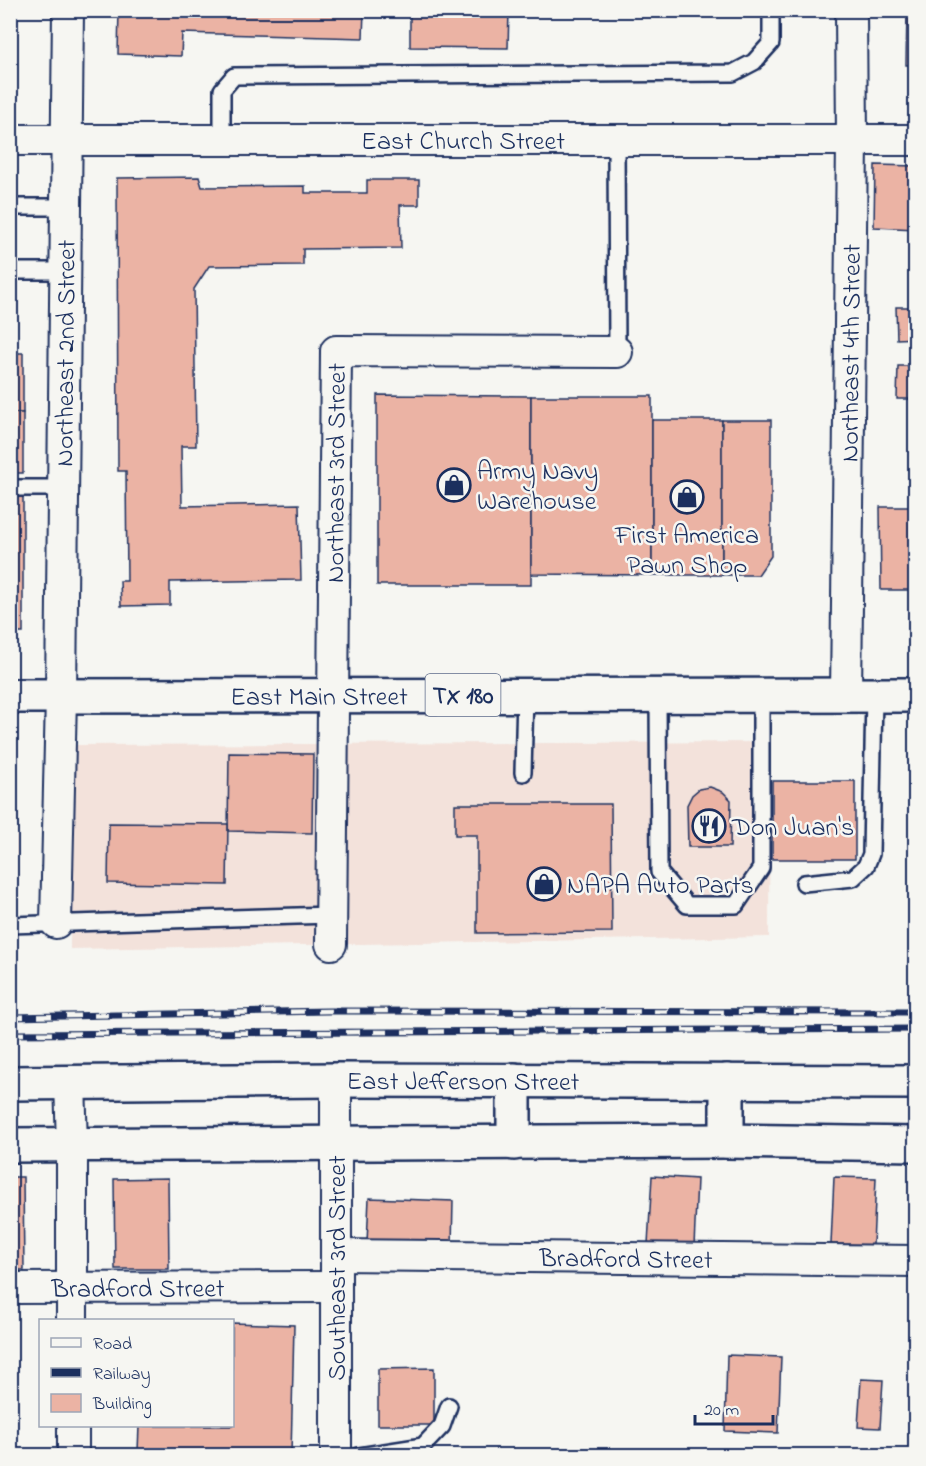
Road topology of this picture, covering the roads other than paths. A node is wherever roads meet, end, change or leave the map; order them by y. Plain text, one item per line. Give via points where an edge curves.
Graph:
1 (68, 10) edge
2 (771, 10) edge
3 (851, 10) edge
4 (10, 140) edge
5 (852, 140) junction
6 (915, 140) edge
7 (67, 141) junction
8 (222, 141) junction
9 (616, 141) junction
10 (10, 207) edge
11 (66, 207) junction
12 (65, 270) junction
13 (10, 271) edge
14 (617, 352) joint
15 (10, 488) edge
16 (63, 488) junction
17 (915, 694) edge
18 (525, 695) junction
19 (658, 695) junction
20 (762, 695) junction
21 (860, 695) junction
22 (10, 696) edge
23 (61, 696) junction
24 (333, 696) junction
25 (523, 773) dead end
26 (804, 883) dead end
27 (56, 923) junction
28 (10, 924) edge
29 (331, 929) joint
30 (336, 1080) junction
31 (514, 1080) junction
32 (726, 1081) junction
33 (915, 1082) edge
34 (10, 1083) edge
35 (69, 1083) junction
36 (727, 1141) junction
37 (514, 1143) junction
38 (10, 1144) edge
39 (72, 1144) junction
40 (336, 1144) junction
41 (915, 1144) edge
42 (336, 1255) junction
43 (915, 1261) edge
44 (336, 1287) junction
45 (10, 1288) edge
46 (72, 1288) junction
47 (72, 1319) edge
48 (449, 1406) dead end
49 (73, 1427) edge
50 (73, 1455) edge
51 (336, 1455) edge
52 (359, 1455) edge

1 - 7 street, Northeast 2nd Street
2 - 8 lane via 771,43 754,62 733,73 234,76 222,90
3 - 5 street, Northeast 4th Street
4 - 7 street, East Church Street
5 - 6 street, East Church Street
5 - 9 street, East Church Street
5 - 21 street, Northeast 4th Street
7 - 8 street, East Church Street
7 - 11 street, Northeast 2nd Street
8 - 9 street, East Church Street
9 - 14 lane
10 - 11 lane
11 - 12 street, Northeast 2nd Street
12 - 13 lane
12 - 16 street, Northeast 2nd Street
14 - 24 street, Northeast 3rd Street via 336,351
15 - 16 lane
16 - 23 street, Northeast 2nd Street
17 - 21 main road, East Main Street / TX 180
18 - 19 main road, East Main Street / TX 180
18 - 24 main road, East Main Street / TX 180
18 - 25 lane
19 - 20 main road, East Main Street / TX 180
19 - 20 lane via 659,872 687,905 736,905 760,868
20 - 21 main road, East Main Street / TX 180
21 - 26 lane via 871,854 866,866 853,878
22 - 23 main road, East Main Street / TX 180
23 - 24 main road, East Main Street / TX 180
23 - 27 street, Northeast 2nd Street
24 - 29 street
27 - 28 lane
27 - 29 lane
30 - 31 main road, East Jefferson Street
30 - 35 main road, East Jefferson Street
30 - 40 street, Southeast 3rd Street
31 - 32 main road, East Jefferson Street
31 - 37 main road
32 - 33 main road, East Jefferson Street
32 - 36 main road
34 - 35 main road, East Jefferson Street
35 - 39 street
36 - 37 main road
36 - 41 main road
37 - 40 main road
38 - 39 main road
39 - 40 main road
39 - 46 street
40 - 42 street, Southeast 3rd Street
42 - 43 street, Bradford Street
42 - 44 street, Southeast 3rd Street
44 - 46 street, Bradford Street
44 - 51 street, Southeast 3rd Street
45 - 46 street, Bradford Street
46 - 47 street
48 - 52 lane via 442,1426 423,1446
49 - 50 street

